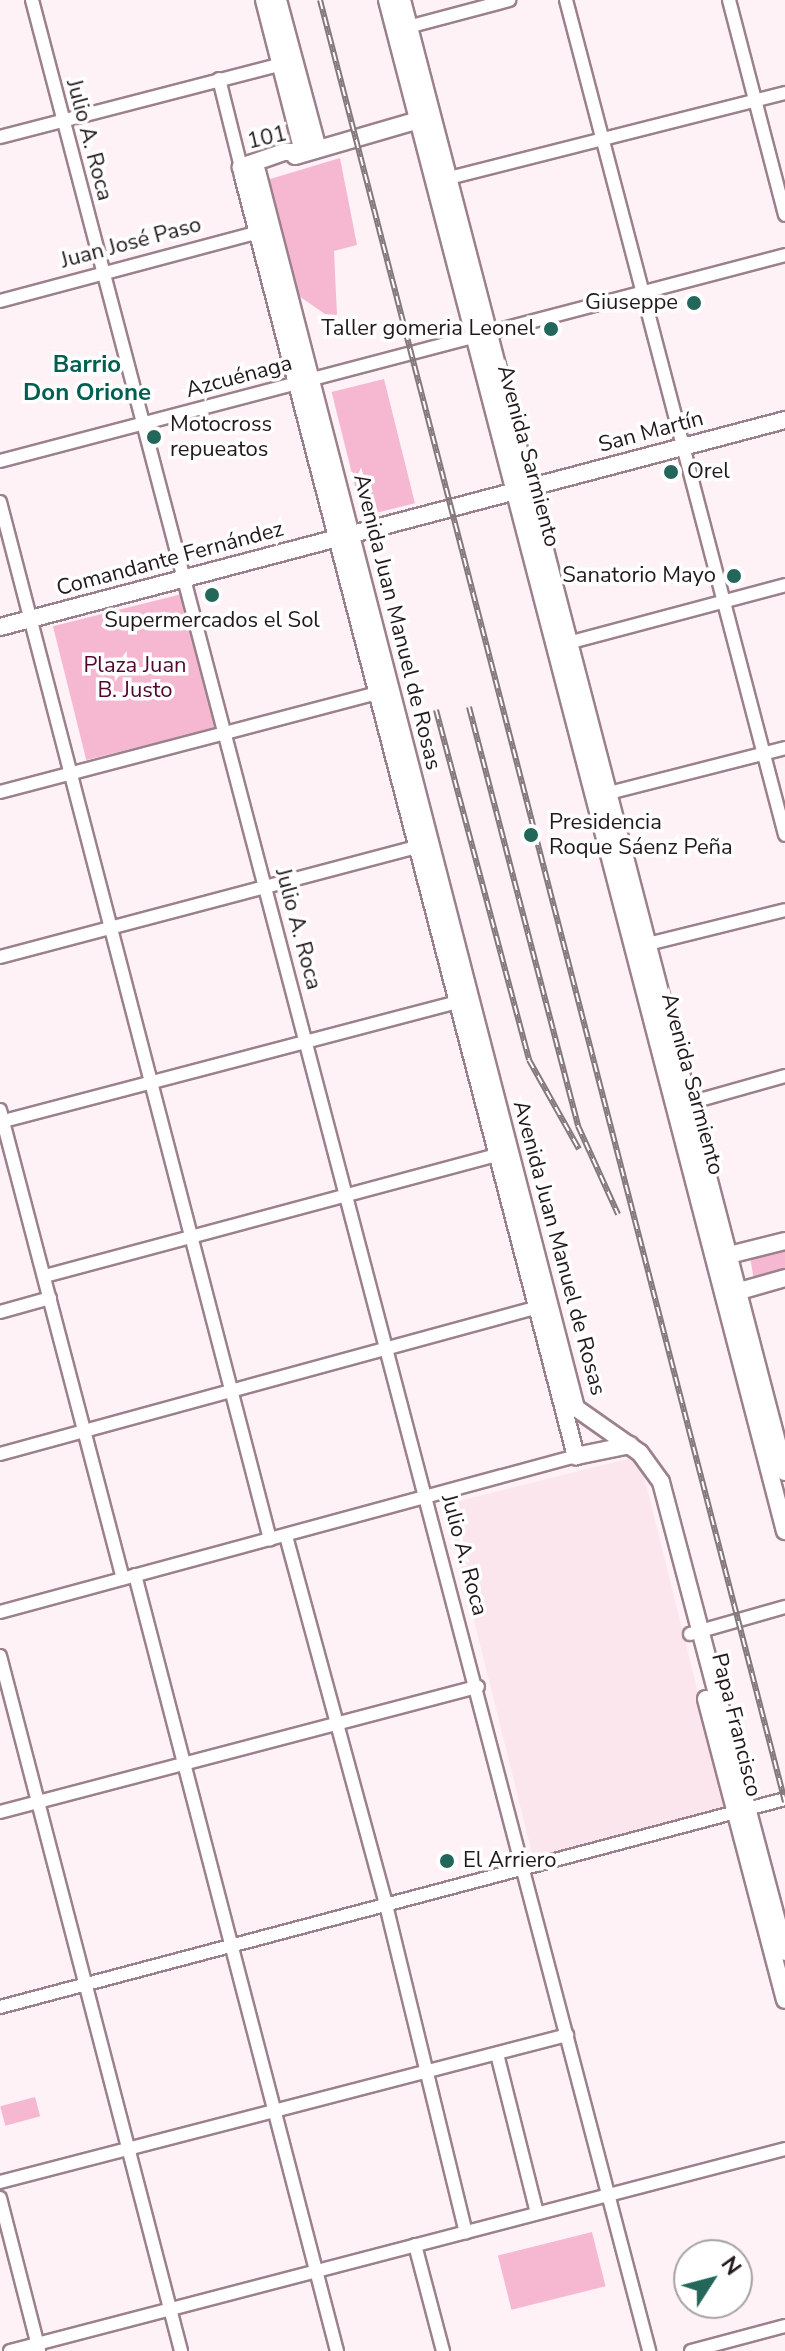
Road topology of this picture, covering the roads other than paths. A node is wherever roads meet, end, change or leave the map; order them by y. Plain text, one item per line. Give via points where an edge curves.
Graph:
1 (32, 0) edge
2 (264, 0) edge
3 (278, 0) edge
4 (387, 0) edge
5 (402, 0) edge
6 (509, 0) edge
7 (566, 0) edge
8 (729, 0) edge
9 (402, 28) junction
10 (287, 63) junction
11 (219, 79) junction
12 (785, 93) edge
13 (756, 101) junction
14 (425, 119) junction
15 (64, 121) junction
16 (0, 137) edge
17 (604, 140) junction
18 (310, 151) junction
19 (247, 171) junction
20 (442, 180) junction
21 (785, 215) edge
22 (265, 230) junction
23 (785, 255) edge
24 (104, 274) junction
25 (642, 292) junction
26 (0, 301) edge
27 (481, 334) junction
28 (304, 380) junction
29 (785, 420) edge
30 (144, 423) junction
31 (683, 446) junction
32 (0, 461) edge
33 (522, 490) junction
34 (0, 502) edge
35 (344, 536) junction
36 (185, 578) junction
37 (785, 585) edge
38 (723, 600) junction
39 (30, 619) junction
40 (0, 627) edge
41 (562, 644) junction
42 (385, 691) junction
43 (225, 732) junction
44 (785, 748) edge
45 (763, 753) junction
46 (70, 773) junction
47 (0, 792) edge
48 (602, 795) junction
49 (785, 835) edge
50 (424, 844) junction
51 (266, 886) junction
52 (785, 910) edge
53 (111, 927) junction
54 (641, 946) junction
55 (0, 957) edge
56 (465, 1000) junction
57 (307, 1041) junction
58 (785, 1076) edge
59 (151, 1082) junction
60 (683, 1105) junction
61 (1, 1117) edge
62 (504, 1152) junction
63 (348, 1194) junction
64 (191, 1236) junction
65 (785, 1241) edge
66 (723, 1256) junction
67 (45, 1276) junction
68 (785, 1278) edge
69 (732, 1293) junction
70 (50, 1298) junction
71 (544, 1305) junction
72 (0, 1312) edge
73 (388, 1347) junction
74 (231, 1390) junction
75 (574, 1417) junction
76 (604, 1423) junction
77 (86, 1430) junction
78 (775, 1444) edge
79 (630, 1445) junction
80 (604, 1450) junction
81 (0, 1454) edge
82 (576, 1456) junction
83 (785, 1472) edge
84 (427, 1496) junction
85 (785, 1531) edge
86 (286, 1536) junction
87 (270, 1539) junction
88 (129, 1577) junction
89 (785, 1607) edge
90 (0, 1612) edge
91 (695, 1633) junction
92 (0, 1656) edge
93 (478, 1687) junction
94 (338, 1722) junction
95 (180, 1761) junction
96 (785, 1799) edge
97 (40, 1801) junction
98 (0, 1812) edge
99 (741, 1812) junction
100 (526, 1868) junction
101 (386, 1905) junction
102 (231, 1944) junction
103 (785, 1952) edge
104 (89, 1985) junction
105 (785, 2000) edge
106 (0, 2007) edge
107 (567, 2035) junction
108 (497, 2054) junction
109 (426, 2072) junction
110 (275, 2111) junction
111 (128, 2149) junction
112 (785, 2149) edge
113 (0, 2182) edge
114 (607, 2195) junction
115 (0, 2198) edge
116 (537, 2213) junction
117 (466, 2232) junction
118 (415, 2245) junction
119 (316, 2271) junction
120 (172, 2312) junction
121 (785, 2326) edge
122 (38, 2348) edge
123 (10, 2351) edge
124 (181, 2351) edge
125 (337, 2351) edge
126 (443, 2351) edge
127 (649, 2351) edge
128 (691, 2351) edge

1 - 15 street, Julio A. Roca
2 - 10 main road
3 - 10 main road
4 - 9 main road, Avenida Sarmiento
5 - 9 main road, Avenida Sarmiento
6 - 9 street
7 - 17 street
8 - 13 street
9 - 14 main road, Avenida Sarmiento
10 - 11 street
10 - 18 main road
11 - 15 street
11 - 19 street
12 - 13 street
13 - 17 street
13 - 21 street
14 - 18 main road
14 - 20 main road, Avenida Sarmiento
15 - 16 street
15 - 24 street, Julio A. Roca
17 - 20 street
17 - 25 street
18 - 19 main road
19 - 22 main road, Avenida Juan Manuel de Rosas
20 - 27 main road, Avenida Sarmiento
22 - 24 street, Juan José Paso
22 - 28 main road, Avenida Juan Manuel de Rosas
23 - 25 street, Azcuénaga
24 - 26 street, Juan José Paso
24 - 30 street, Julio A. Roca
25 - 27 street, Azcuénaga
25 - 31 street
27 - 28 street, Azcuénaga
27 - 33 main road, Avenida Sarmiento
28 - 30 street, Azcuénaga
28 - 35 main road, Avenida Juan Manuel de Rosas
29 - 31 main road, San Martín
30 - 32 street, Azcuénaga
30 - 36 street, Julio A. Roca
31 - 33 main road, San Martín
31 - 38 street
33 - 35 main road, San Martín
33 - 41 main road, Avenida Sarmiento
34 - 39 street
35 - 36 main road, Comandante Fernández
35 - 42 main road, Avenida Juan Manuel de Rosas
36 - 39 main road, Comandante Fernández
36 - 43 street, Julio A. Roca
37 - 38 street
38 - 41 street
38 - 45 street
39 - 40 main road, Comandante Fernández
39 - 46 street
41 - 48 main road, Avenida Sarmiento
42 - 43 street
42 - 50 main road, Avenida Juan Manuel de Rosas
43 - 46 street
43 - 51 street, Julio A. Roca
44 - 45 street
45 - 48 street
45 - 49 street
46 - 47 street
46 - 53 street
48 - 54 main road, Avenida Sarmiento
50 - 51 street
50 - 56 main road, Avenida Juan Manuel de Rosas
51 - 53 street
51 - 57 street, Julio A. Roca
52 - 54 street
53 - 55 street
53 - 59 street
54 - 60 main road, Avenida Sarmiento
56 - 57 street
56 - 62 main road, Avenida Juan Manuel de Rosas
57 - 59 street
57 - 63 street, Julio A. Roca
58 - 60 street
59 - 61 street
59 - 64 street
60 - 66 main road, Avenida Sarmiento
61 - 67 street
62 - 63 street
62 - 71 main road, Avenida Juan Manuel de Rosas
63 - 64 street
63 - 73 street, Julio A. Roca
64 - 67 street
64 - 74 street
65 - 66 main road
66 - 69 main road, Avenida Sarmiento
67 - 70 street
68 - 69 main road
69 - 78 main road, Avenida Sarmiento
70 - 72 street
70 - 77 street
71 - 73 street
71 - 75 main road, Avenida Juan Manuel de Rosas
73 - 74 street
73 - 84 street, Julio A. Roca
74 - 77 street
74 - 87 street
75 - 76 main road, Avenida Juan Manuel de Rosas
75 - 82 main road, Avenida Juan Manuel de Rosas
76 - 79 main road, Avenida Juan Manuel de Rosas
76 - 80 main road
77 - 81 street
77 - 88 street
78 - 83 main road
78 - 85 main road
79 - 80 main road
79 - 91 main road, Avenida Juan Manuel de Rosas via 661,1482
80 - 82 main road
82 - 84 street
84 - 86 street
84 - 93 street, Julio A. Roca
86 - 87 street
86 - 94 street
87 - 88 street
88 - 90 street
88 - 95 street
89 - 91 street
91 - 99 main road
92 - 97 street
93 - 94 street
93 - 100 street, Julio A. Roca
94 - 95 street
94 - 101 street
95 - 97 street
95 - 102 street
96 - 99 street
97 - 98 street
97 - 104 street
99 - 100 street
99 - 103 main road, Papa Francisco
99 - 105 main road, Papa Francisco
100 - 101 street
100 - 107 street, Julio A. Roca
101 - 102 street
101 - 109 street
102 - 104 street
102 - 110 street
104 - 106 street
104 - 111 street
107 - 108 street
107 - 114 street, Julio A. Roca
108 - 109 street
108 - 116 street
109 - 110 street
109 - 117 street
110 - 111 street
110 - 119 street
111 - 113 street
111 - 120 street
112 - 114 street
114 - 116 street
114 - 127 street, Julio A. Roca
115 - 122 street
116 - 117 street
117 - 118 street
118 - 119 street
118 - 126 street
119 - 120 street
119 - 125 street
120 - 122 street
120 - 124 street
121 - 128 street
122 - 123 street

